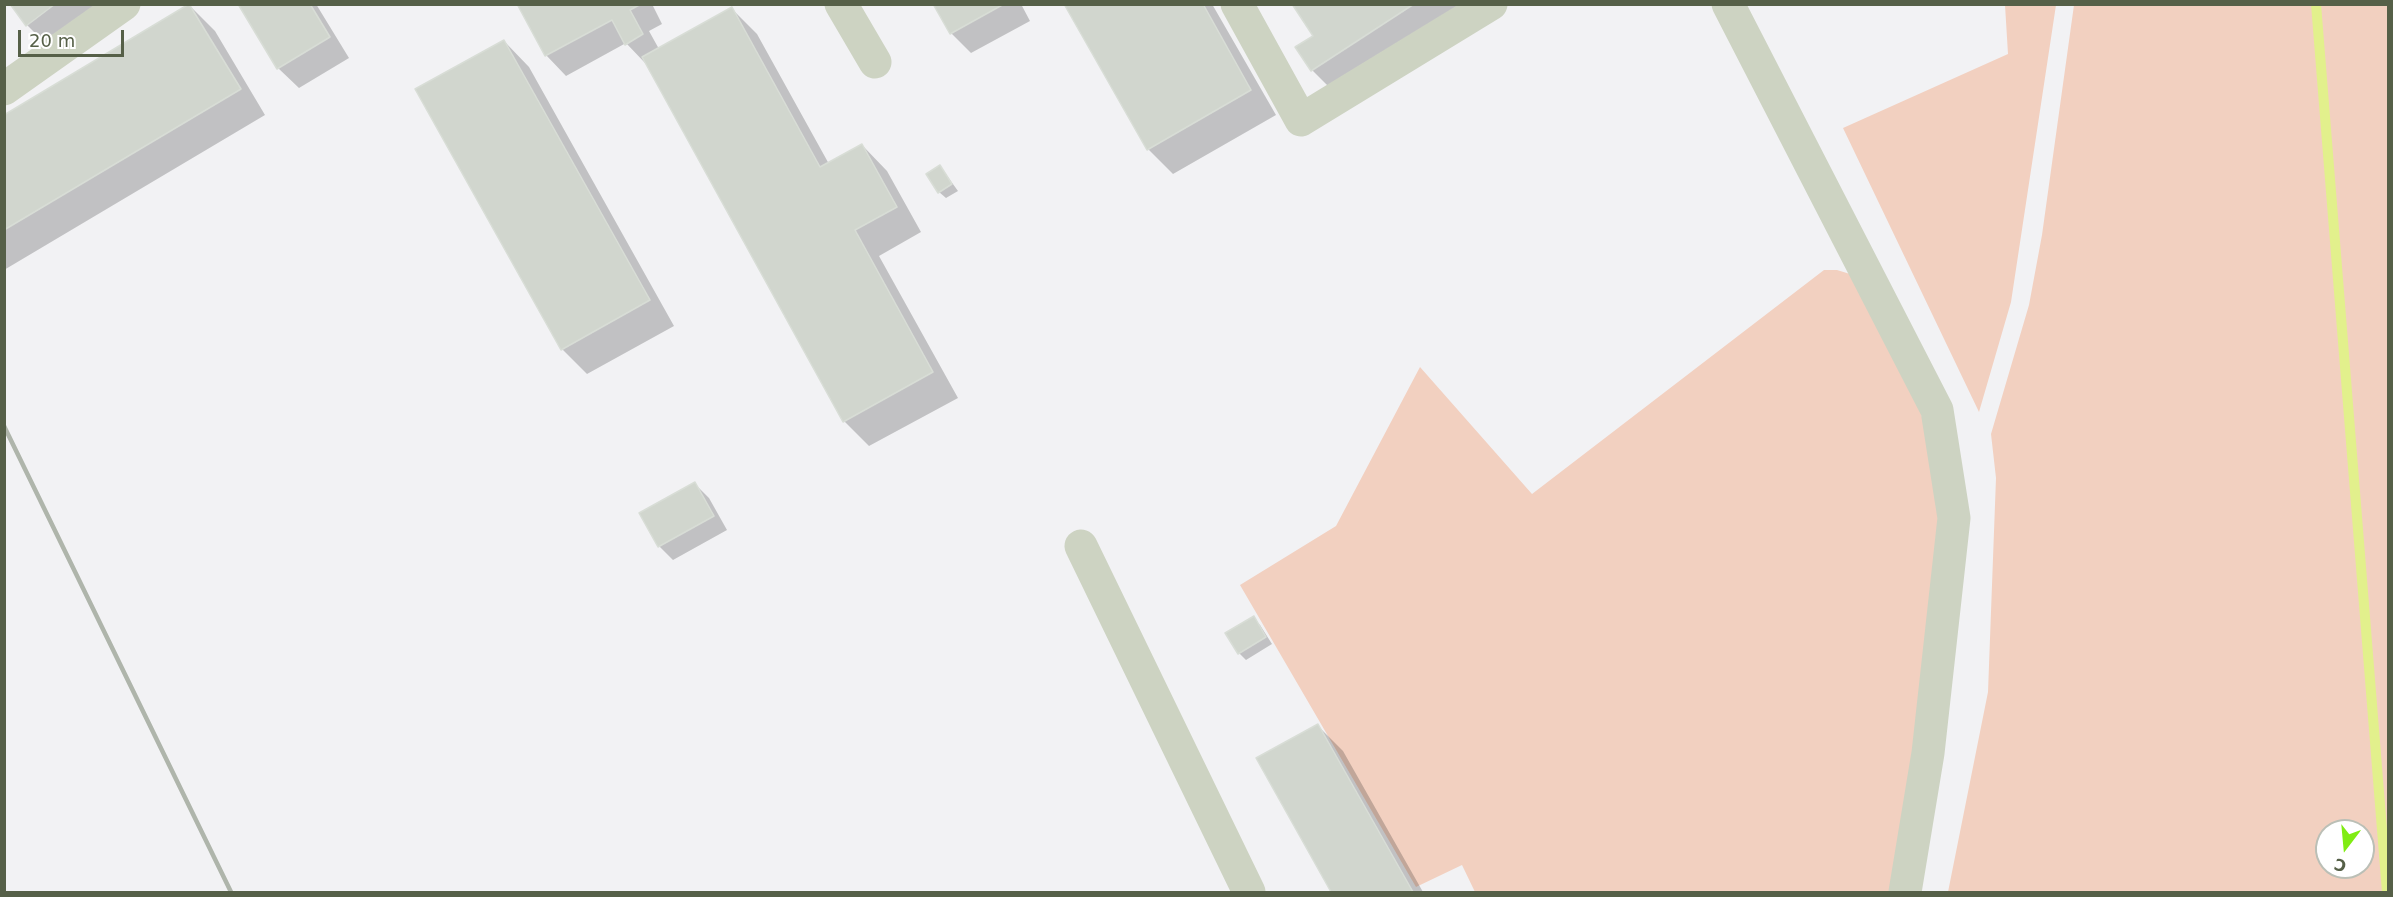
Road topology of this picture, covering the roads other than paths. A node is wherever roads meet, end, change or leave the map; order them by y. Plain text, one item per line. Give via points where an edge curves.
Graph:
1 (124, 4) edge
2 (842, 4) edge
3 (1237, 4) edge
4 (1491, 4) edge
5 (1728, 4) edge
6 (875, 62) dead end
7 (4, 89) edge
8 (1081, 546) dead end
9 (1249, 892) edge
10 (1905, 892) edge

1 - 7 street
2 - 6 street
3 - 4 street via 1300,120
5 - 10 street via 1937,410 1954,518 1928,753
8 - 9 street

